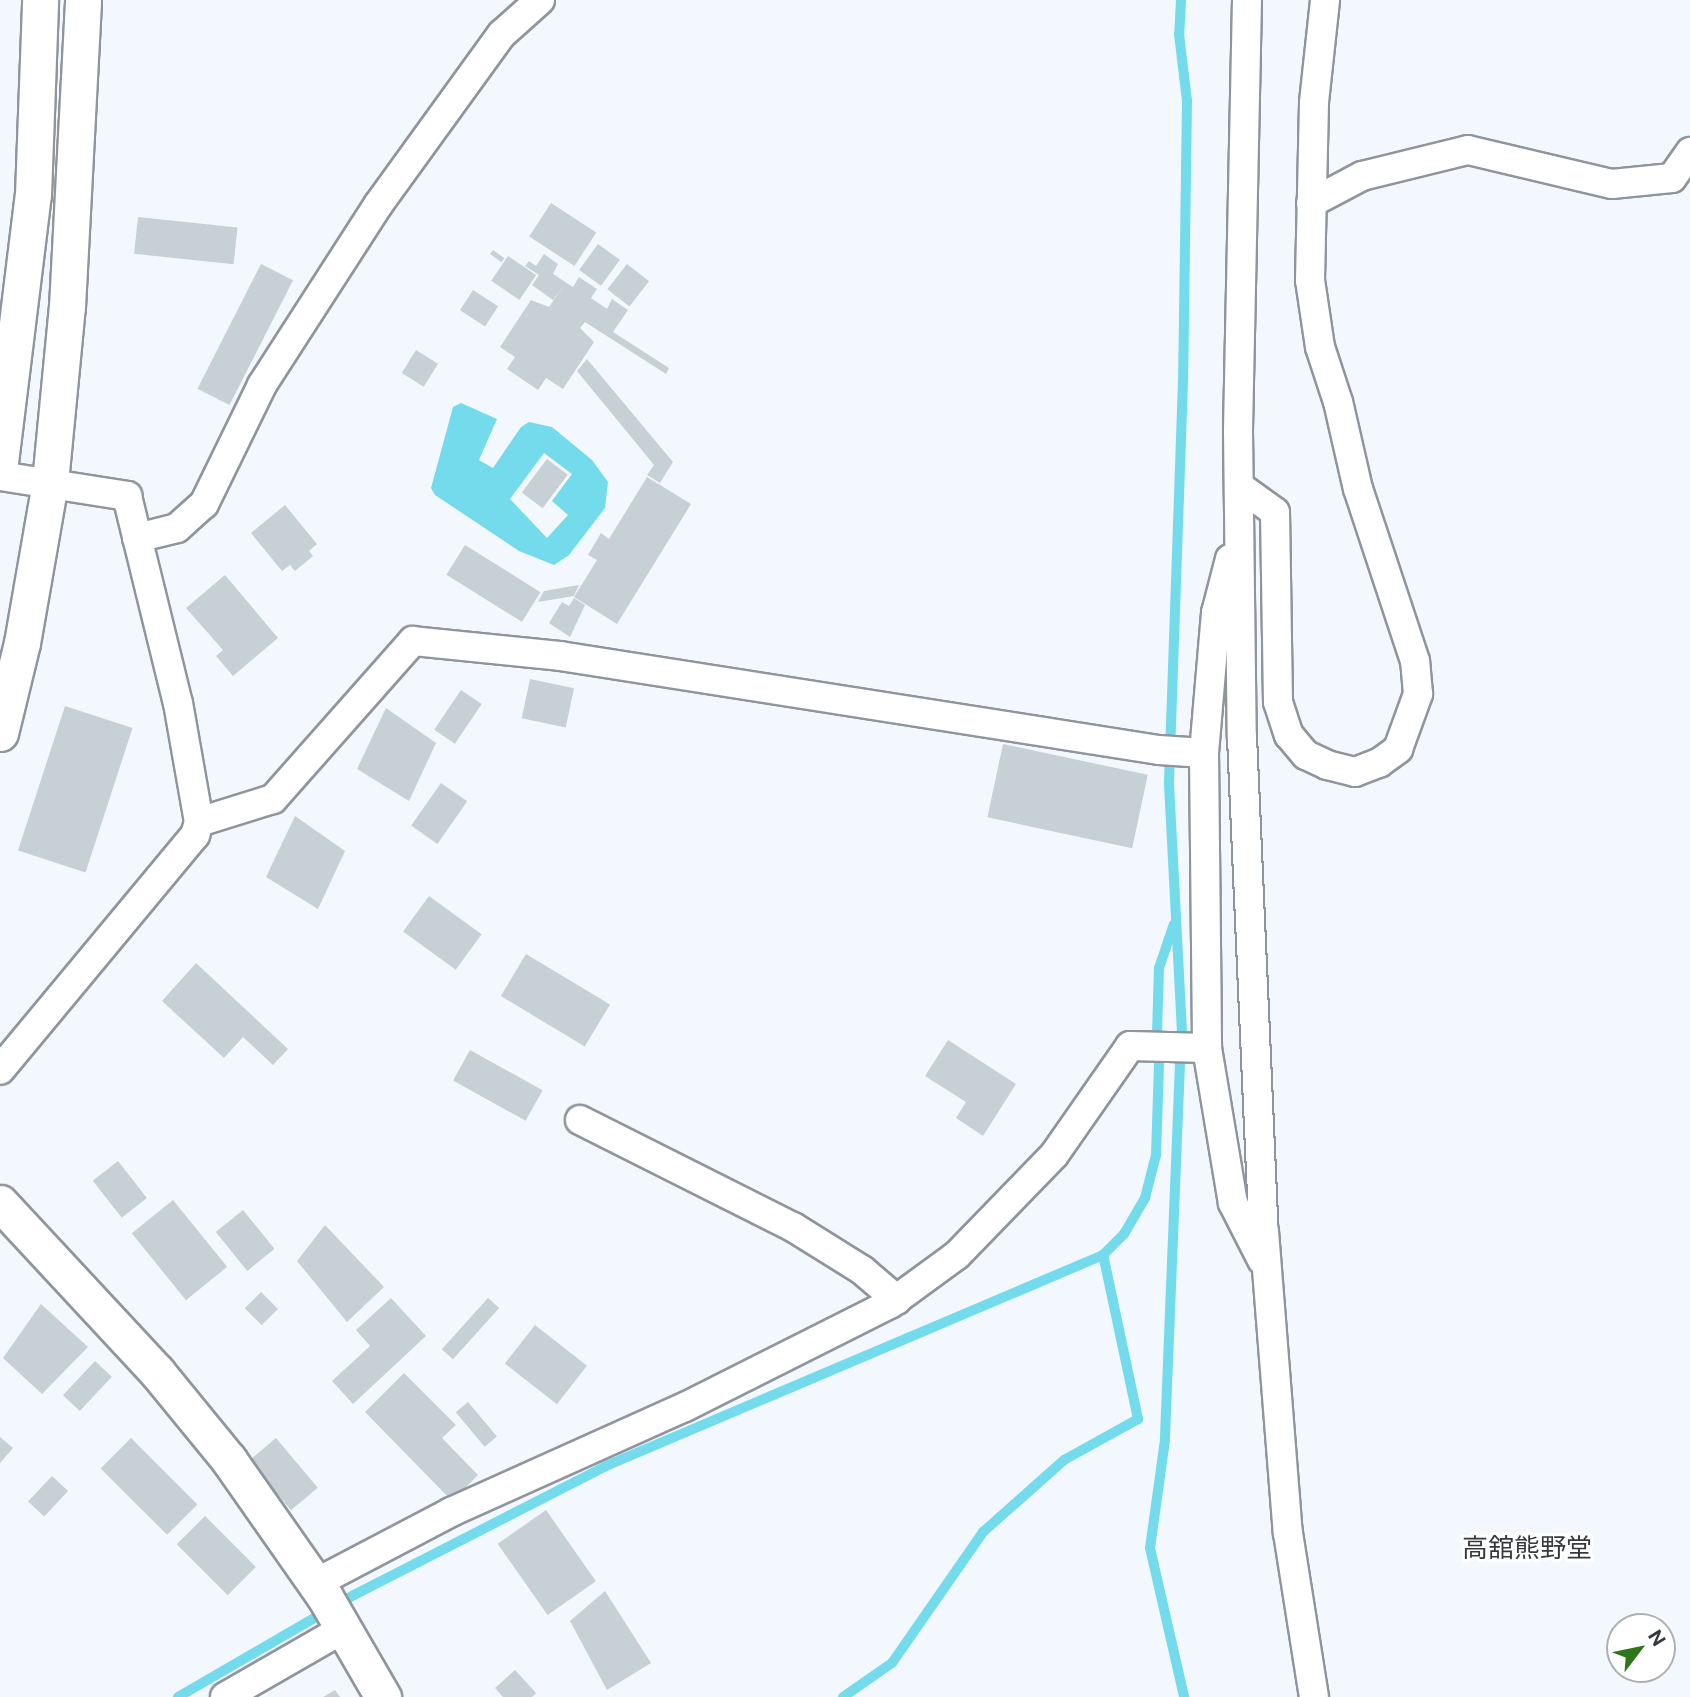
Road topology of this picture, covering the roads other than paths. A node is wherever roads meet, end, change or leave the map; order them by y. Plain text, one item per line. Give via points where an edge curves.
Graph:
1 (40, 0) edge
2 (83, 0) edge
3 (540, 0) edge
4 (1247, 0) edge
5 (1325, 0) edge
6 (1690, 152) edge
7 (1311, 203) junction
8 (0, 462) edge
9 (0, 476) edge
10 (50, 482) junction
11 (1240, 486) junction
12 (1240, 520) junction
13 (137, 538) junction
14 (0, 733) edge
15 (1183, 752) junction
16 (199, 822) junction
17 (1207, 1048) junction
18 (0, 1070) edge
19 (580, 1119) dead end
20 (0, 1203) edge
21 (1268, 1272) junction
22 (897, 1300) junction
23 (331, 1607) junction
24 (225, 1697) edge
25 (383, 1697) edge
26 (1314, 1697) edge

1 - 8 street via 33,195
2 - 10 street via 67,307
3 - 13 street via 502,34 378,205 262,385 204,504 177,528
4 - 11 street
5 - 7 street via 1314,102
6 - 7 street via 1672,178 1612,184 1468,150 1362,176
7 - 11 street via 1310,280 1320,347 1358,489 1415,662 1418,694 1410,720 1398,749 1378,763 1355,772 1327,765 1306,755 1289,735 1278,702 1275,512
9 - 10 street
10 - 13 street via 127,496
10 - 14 street via 22,643
11 - 12 street
12 - 15 street
12 - 21 street via 1242,737
13 - 16 street via 178,703
15 - 16 street via 560,656 413,641 273,799
15 - 17 street
16 - 18 street via 195,835
17 - 21 street via 1233,1203
17 - 22 street via 1130,1046 1070,1134 957,1255
19 - 22 street via 793,1227 862,1270
20 - 23 street via 157,1372 229,1460
21 - 26 street via 1288,1533
22 - 23 street via 685,1407 451,1512
23 - 24 street
23 - 25 street

